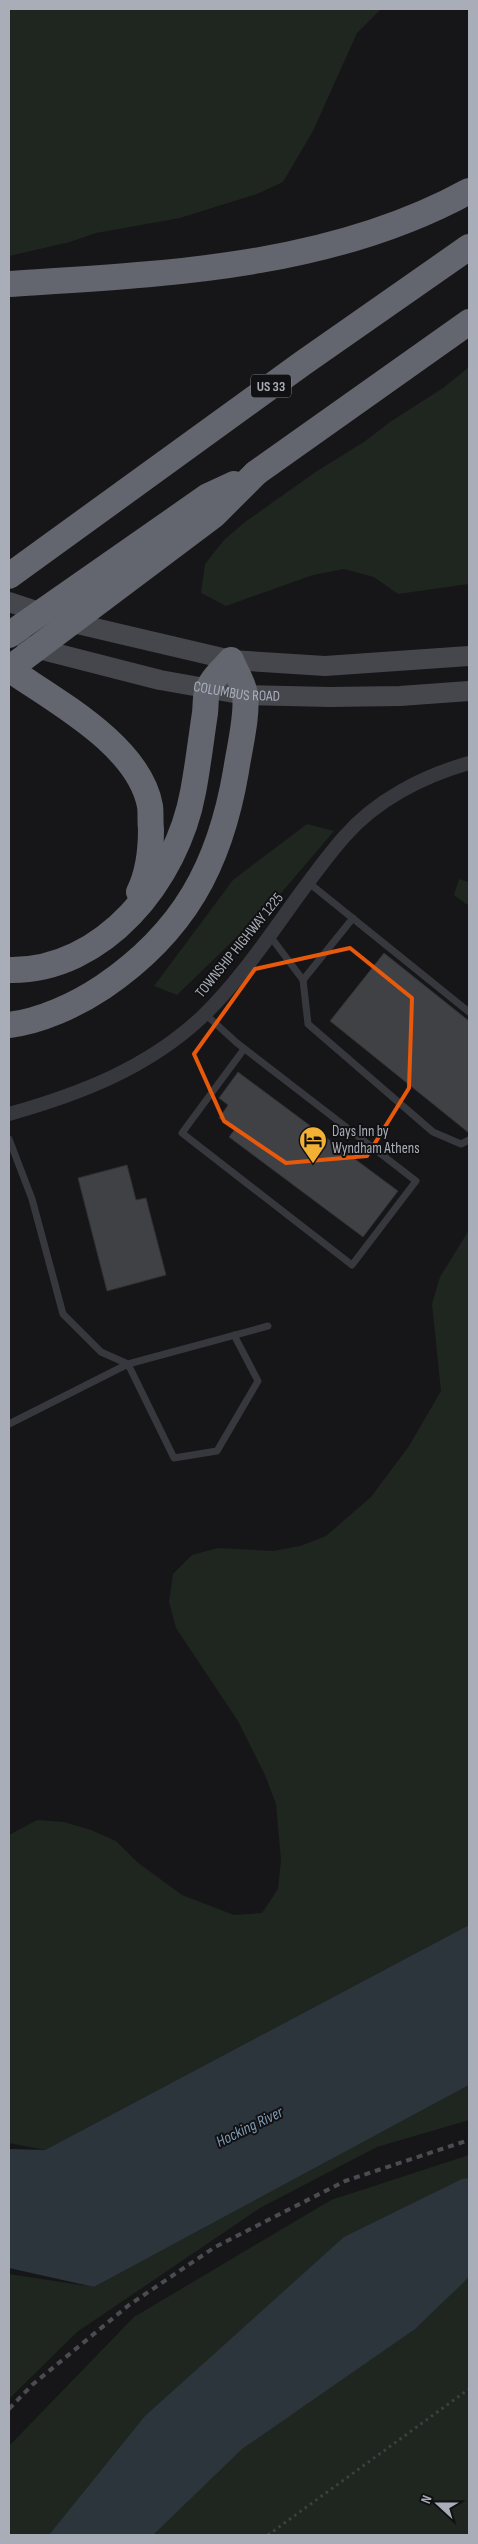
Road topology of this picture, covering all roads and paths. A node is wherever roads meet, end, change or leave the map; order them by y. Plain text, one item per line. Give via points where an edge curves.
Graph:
1 (469, 191) edge
2 (469, 247) edge
3 (9, 284) edge
4 (469, 322) edge
5 (256, 473) junction
6 (9, 576) edge
7 (9, 602) edge
8 (9, 635) edge
9 (9, 640) edge
10 (469, 656) edge
11 (231, 660) junction
12 (9, 669) edge
13 (208, 687) junction
14 (469, 690) edge
15 (245, 695) junction
16 (469, 763) edge
17 (309, 883) junction
18 (352, 918) junction
19 (125, 919) junction
20 (269, 935) junction
21 (9, 970) edge
22 (303, 980) junction
23 (469, 1012) edge
24 (204, 1014) junction
25 (9, 1024) edge
26 (244, 1049) junction
27 (9, 1114) edge
28 (9, 1139) edge
29 (469, 1140) edge
30 (268, 1326) dead end
31 (234, 1335) junction
32 (128, 1364) junction
33 (9, 1424) edge
34 (469, 2389) edge
35 (268, 2535) edge

1 - 3 highway via 402,222 324,246 234,266 142,276
2 - 6 highway, US 33 via 303,362
4 - 5 highway
5 - 8 highway, bridge via 208,496
5 - 12 highway, bridge via 214,515
7 - 11 main road, COLUMBUS ROAD via 68,622
9 - 13 main road, COLUMBUS ROAD via 160,680
10 - 11 main road, COLUMBUS ROAD via 325,666
11 - 13 highway
11 - 15 highway
12 - 19 highway via 86,720 112,744 140,778 150,806 151,844 148,868
13 - 15 main road, COLUMBUS ROAD
13 - 19 highway via 193,793 182,830 164,870
14 - 15 main road, COLUMBUS ROAD via 400,696
15 - 25 highway via 243,728 221,837 205,876 180,916 143,958 92,994 51,1013
16 - 17 street, TOWNSHIP HIGHWAY 1225 via 435,773 386,800 345,836
17 - 18 lane
17 - 20 street, TOWNSHIP HIGHWAY 1225
18 - 22 lane
18 - 23 lane
19 - 21 highway via 100,942 76,956 37,969
20 - 22 lane
20 - 24 street, TOWNSHIP HIGHWAY 1225
22 - 29 lane via 308,1024 433,1132 461,1144
24 - 26 lane
24 - 27 street, TOWNSHIP HIGHWAY 1225 via 145,1061 62,1099
26 - 26 lane via 416,1181 352,1265 182,1133
28 - 32 lane via 32,1199 63,1314 101,1352
30 - 31 lane
31 - 32 lane
31 - 32 lane via 258,1381 217,1451 174,1458
32 - 33 lane
34 - 35 path

